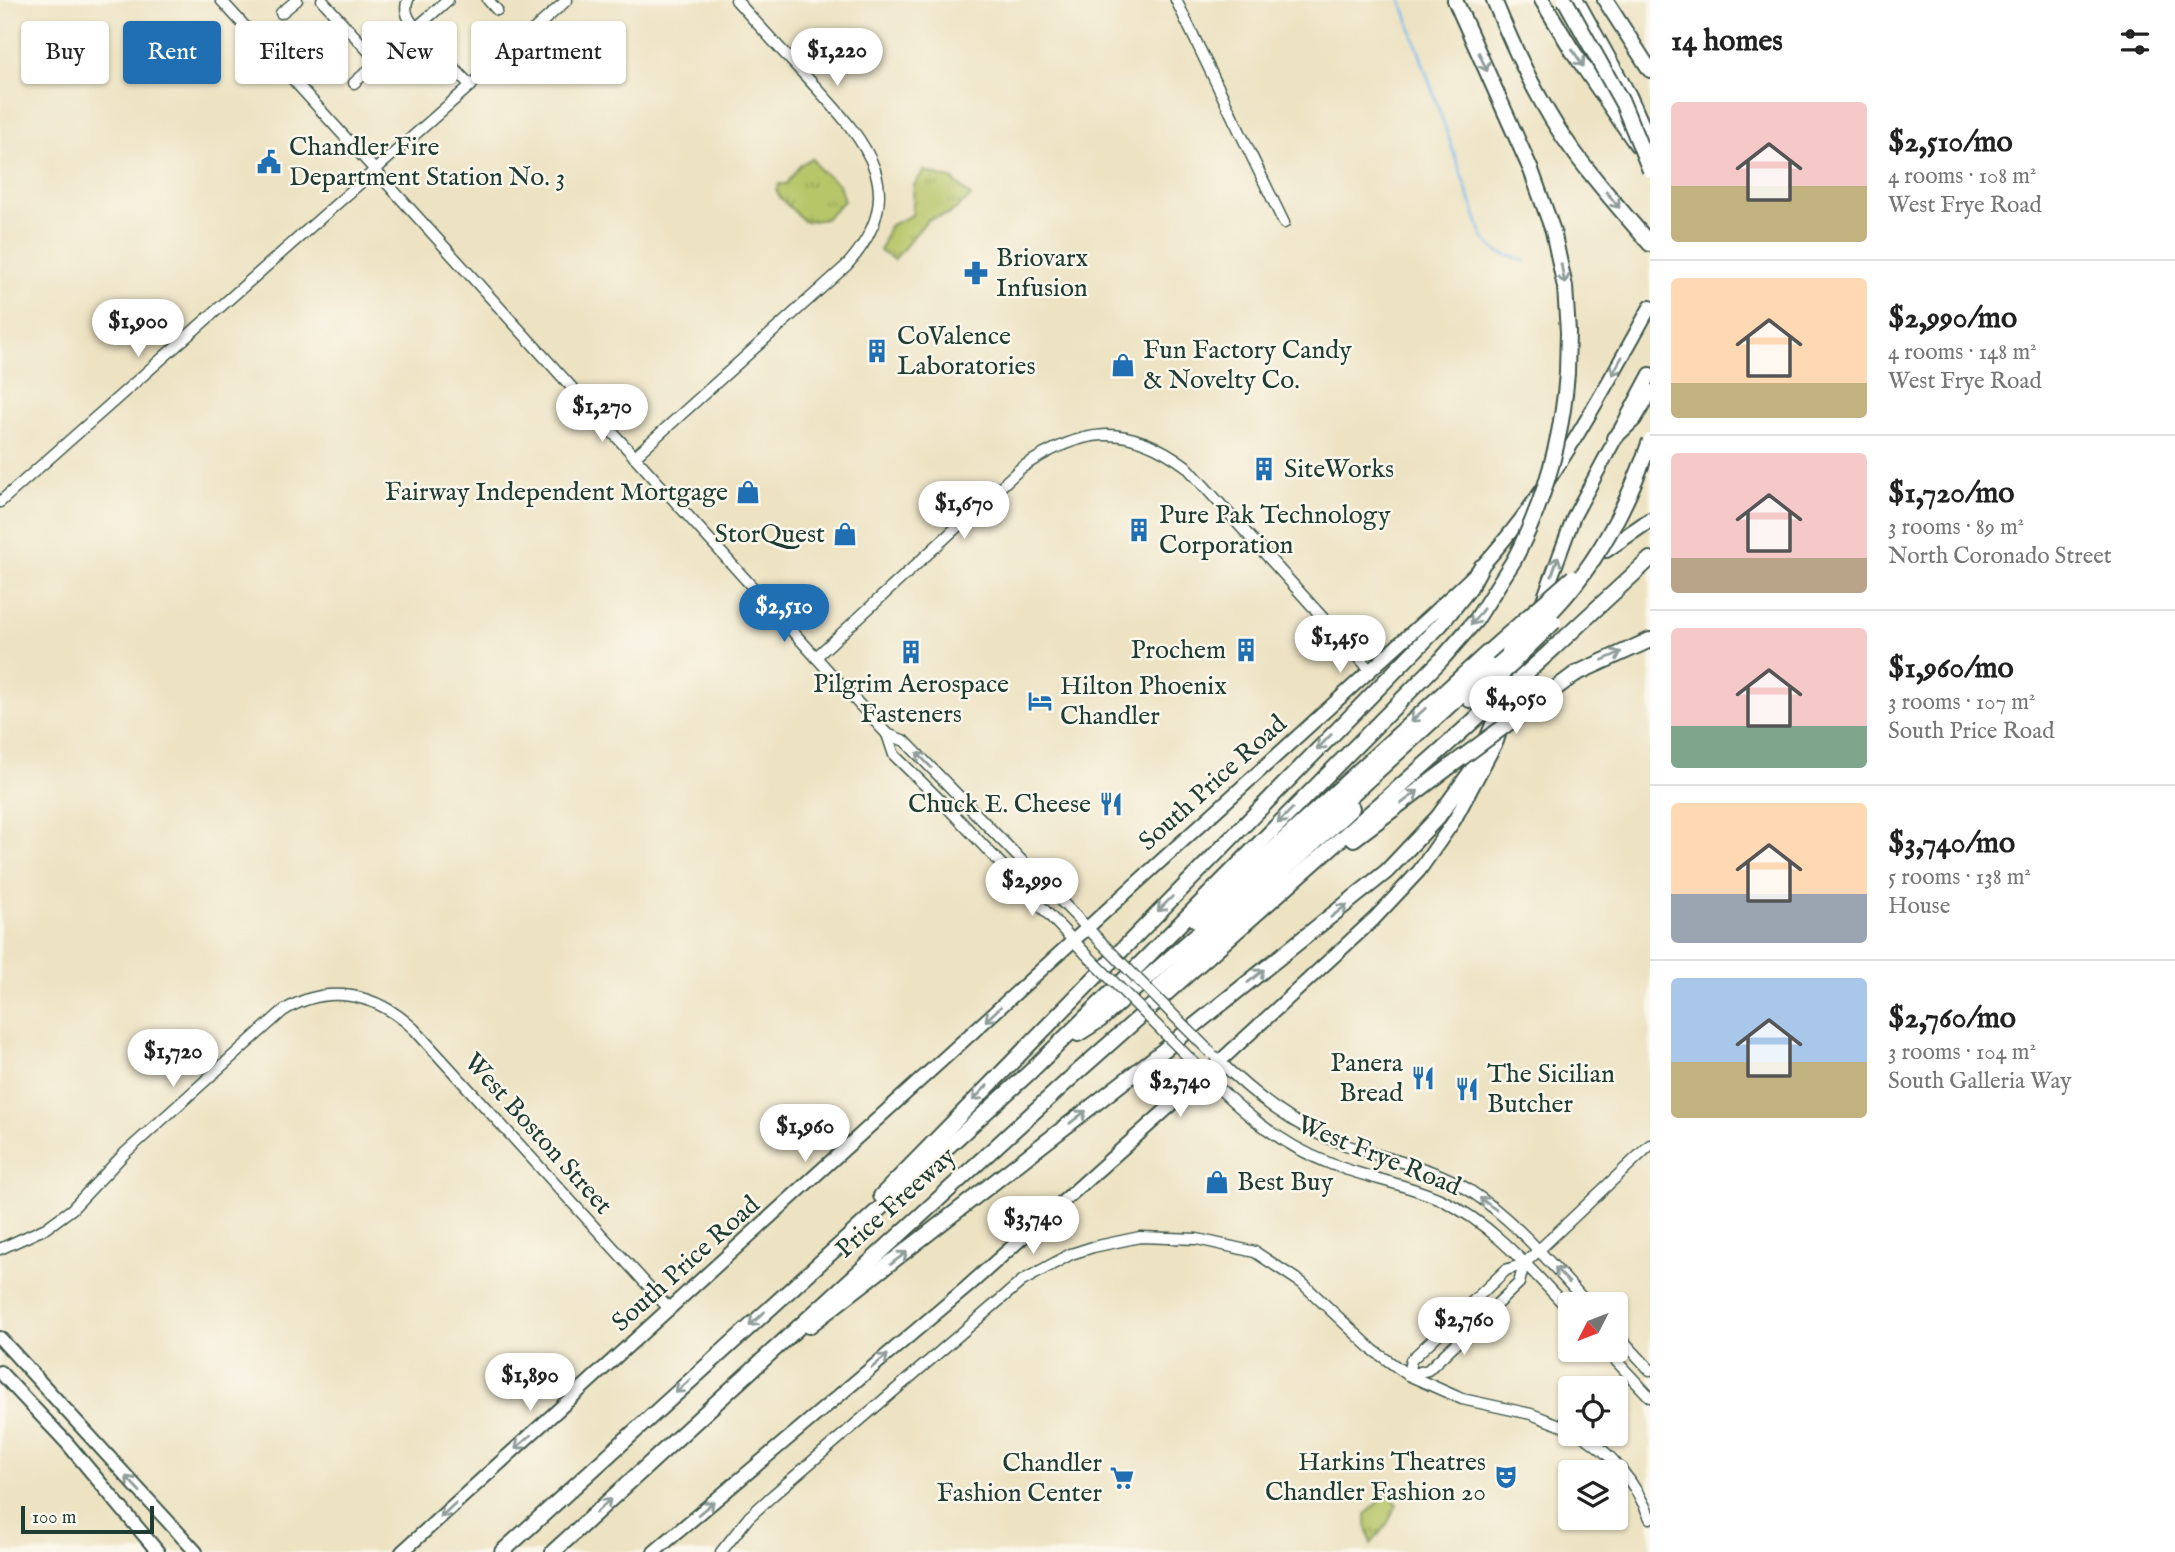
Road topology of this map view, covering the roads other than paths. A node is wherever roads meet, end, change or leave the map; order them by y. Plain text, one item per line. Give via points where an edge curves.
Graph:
1 (221, 0) edge
2 (297, 0) edge
3 (322, 0) edge
4 (408, 0) edge
5 (448, 0) edge
6 (488, 0) edge
7 (567, 0) edge
8 (736, 0) edge
9 (1175, 0) edge
10 (1455, 0) edge
11 (1494, 0) edge
12 (1542, 0) edge
13 (1565, 0) edge
14 (1576, 0) edge
15 (1605, 0) edge
16 (497, 10) dead end
17 (281, 13) dead end
18 (412, 21) edge
19 (424, 21) edge
20 (362, 44) edge
21 (1650, 70) edge
22 (457, 71) edge
23 (362, 76) edge
24 (354, 83) dead end
25 (471, 86) junction
26 (1650, 143) edge
27 (1650, 163) edge
28 (376, 170) junction
29 (1650, 170) edge
30 (1284, 223) dead end
31 (1650, 244) edge
32 (1650, 307) edge
33 (1650, 374) edge
34 (1650, 392) edge
35 (1614, 438) junction
36 (1650, 441) edge
37 (634, 457) junction
38 (1650, 468) edge
39 (0, 502) edge
40 (1650, 520) edge
41 (1650, 559) edge
42 (1481, 567) junction
43 (1532, 630) junction
44 (1650, 640) edge
45 (1512, 655) junction
46 (816, 657) junction
47 (1370, 670) junction
48 (887, 734) junction
49 (1005, 844) junction
50 (993, 856) junction
51 (1277, 897) junction
52 (1087, 928) junction
53 (1074, 940) junction
54 (1050, 1052) junction
55 (1215, 1057) junction
56 (1205, 1075) junction
57 (1073, 1076) junction
58 (1650, 1145) edge
59 (0, 1248) edge
60 (1539, 1250) junction
61 (1524, 1264) junction
62 (1577, 1292) edge
63 (779, 1298) junction
64 (1558, 1299) edge
65 (670, 1310) junction
66 (0, 1338) edge
67 (1628, 1346) edge
68 (762, 1359) junction
69 (1617, 1362) edge
70 (1650, 1370) edge
71 (0, 1372) edge
72 (1408, 1375) junction
73 (1650, 1396) edge
74 (1558, 1424) edge
75 (1597, 1446) edge
76 (1650, 1518) edge
77 (158, 1552) edge
78 (196, 1552) edge
79 (402, 1552) edge
80 (502, 1552) edge
81 (553, 1552) edge
82 (654, 1552) edge
83 (721, 1552) edge

1 - 28 street, West Frye Road
2 - 17 street
3 - 20 street
4 - 18 street
5 - 19 street
6 - 16 street
7 - 25 street
8 - 37 street via 858,135 873,163 879,205 863,247 847,265
9 - 30 street
10 -> 54 highway, bridge via 1531,170 1553,231 1565,288 1567,373 1560,434 1530,530 1484,608 1441,660
11 -> 31 highway via 1538,96 1562,134
12 -> 27 highway
13 - 29 highway, bridge via 1623,104
14 - 26 highway
15 - 21 highway
22 - 25 street
23 - 24 street
25 - 28 street
28 - 37 street, West Frye Road
28 - 39 street
32 -> 42 main road, South Price Road via 1568,451
33 - 35 main road
34 - 35 highway via 1634,419
43 -> 35 main road via 1564,541
36 - 45 highway, bridge via 1604,543
37 - 46 street, West Frye Road
38 - 45 highway, bridge via 1621,530 1592,576 1563,611
40 -> 54 highway, bridge via 1558,589 1103,1009
41 - 51 highway, bridge
42 - 47 main road, South Price Road
42 -> 63 highway via 1441,624
43 - 55 main road via 1497,741 1431,854 1374,919
68 -> 43 highway via 905,1253 1388,871 1438,817 1477,763
51 -> 44 highway, bridge via 1576,674
45 - 54 highway via 1100,1020
45 - 57 highway via 1102,1040
46 - 47 street via 1021,468 1050,449 1081,438 1119,435 1164,450 1186,466
46 - 48 street, West Frye Road
47 - 52 main road, South Price Road
49 -> 48 street, West Frye Road via 905,741
48 - 50 street, West Frye Road via 894,755
49 - 50 street
49 - 52 street, West Frye Road
50 - 53 street, West Frye Road
51 - 57 highway, Price Freeway
52 - 53 main road, South Price Road
52 - 55 street, West Frye Road, bridge
53 - 56 street, West Frye Road, bridge
53 -> 65 main road, South Price Road
54 - 63 highway, Price Freeway
55 - 56 main road
60 -> 55 street, West Frye Road via 1468,1189 1318,1135 1269,1104
56 - 61 street, West Frye Road via 1248,1116 1288,1144 1331,1164 1443,1200 1477,1222
82 -> 56 main road via 965,1288
57 - 68 highway, Price Freeway
58 - 60 street
59 - 65 street, West Boston Street via 64,1215 125,1153 282,1011 303,1001 349,995 392,1010 414,1029
60 - 61 street
62 -> 60 street, West Frye Road
61 - 64 street, West Frye Road
61 - 72 street via 1506,1270 1411,1360
61 - 72 street via 1519,1283 1428,1370
63 -> 80 highway, Price Freeway
65 -> 79 main road, South Price Road
78 -> 66 main road
67 - 70 street
81 -> 68 highway, Price Freeway
69 - 73 street
71 - 77 main road
72 - 74 street via 1462,1399 1531,1413
72 - 83 street via 1373,1350 1302,1283 1255,1252 1197,1239 1152,1236 1093,1247 1021,1281 773,1495
75 - 76 street via 1631,1482

